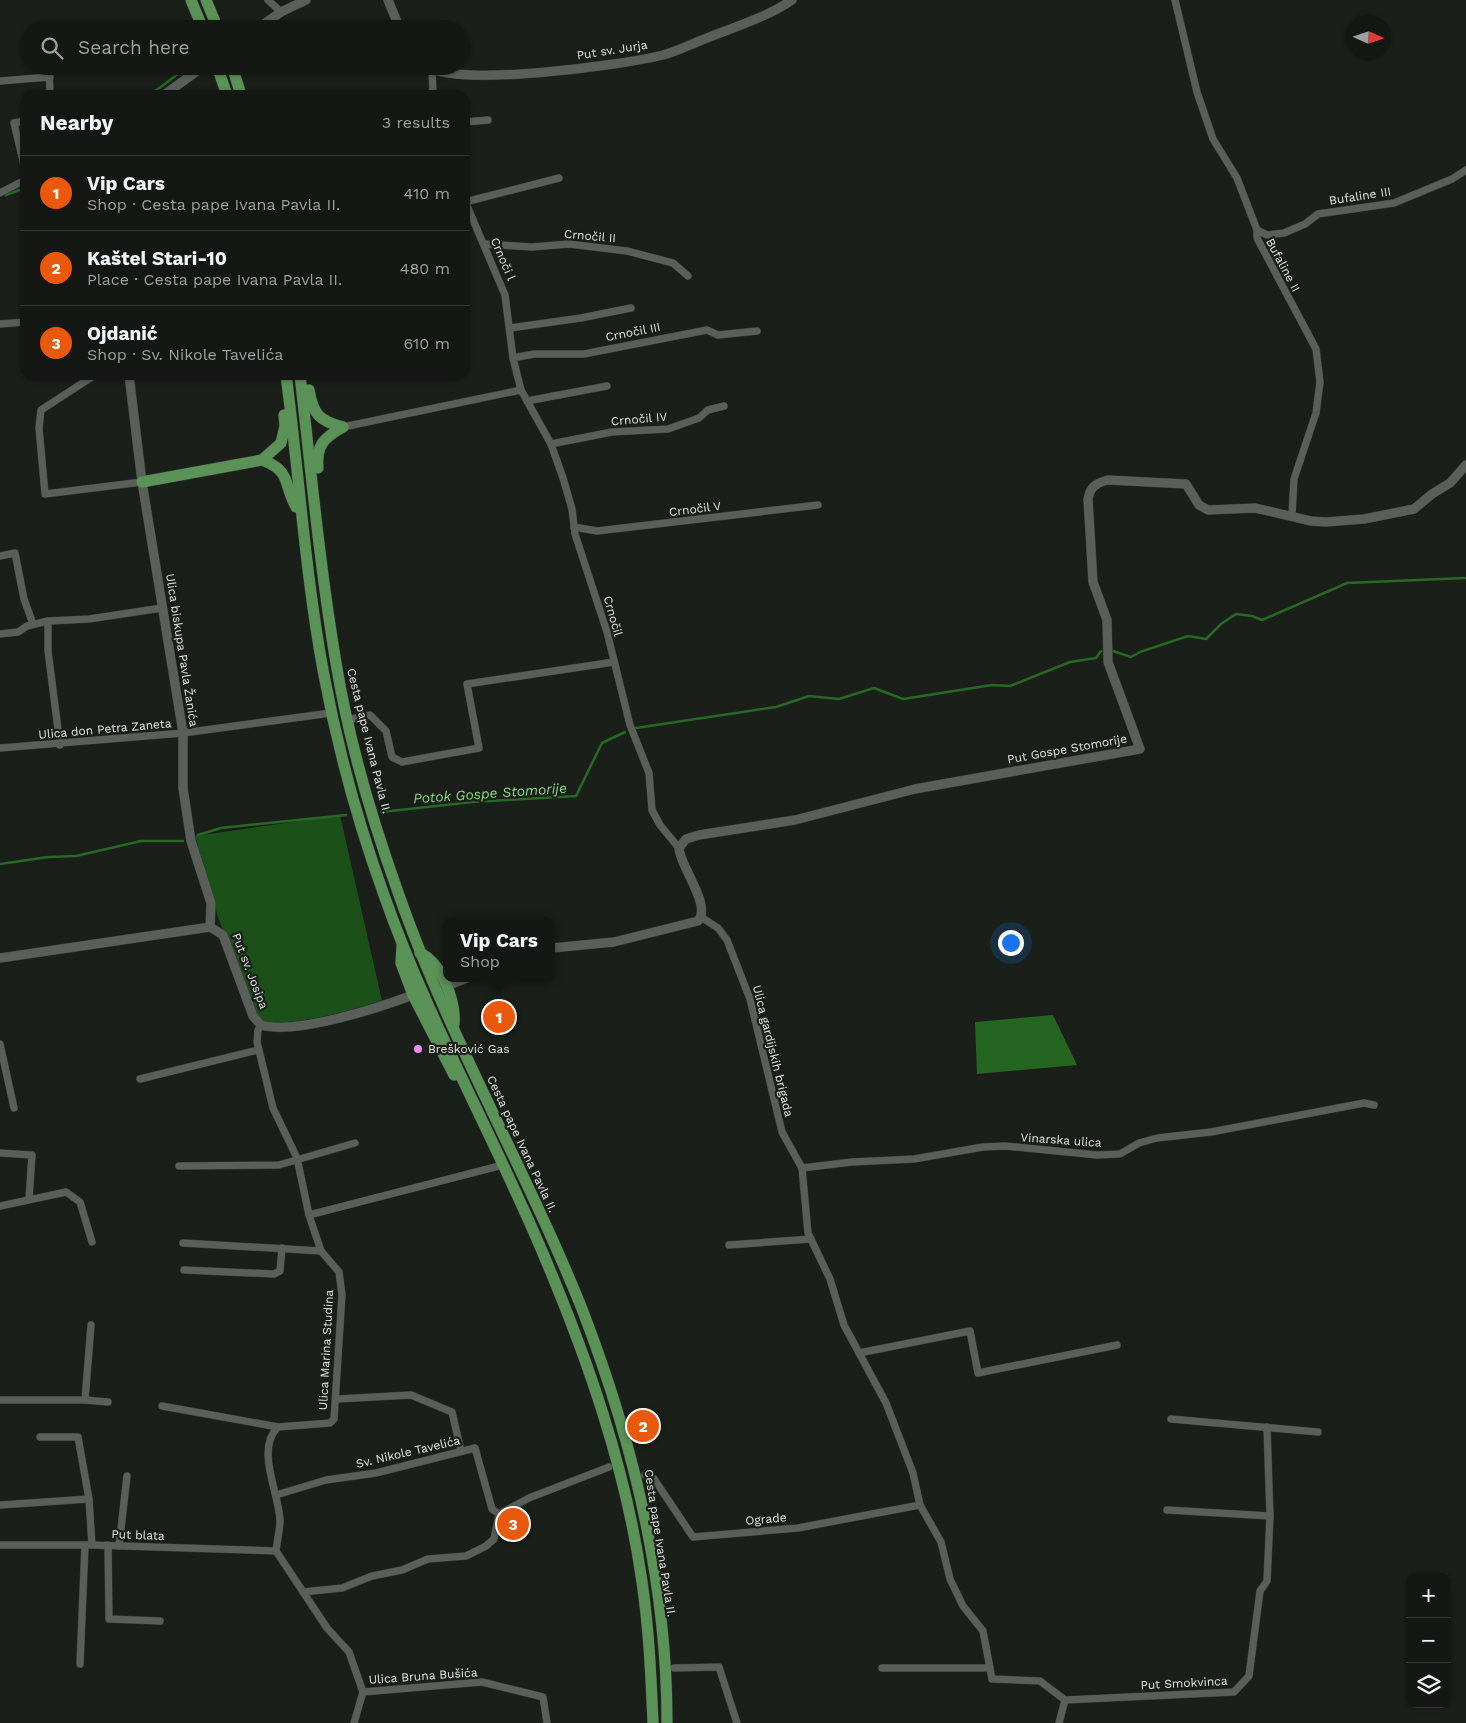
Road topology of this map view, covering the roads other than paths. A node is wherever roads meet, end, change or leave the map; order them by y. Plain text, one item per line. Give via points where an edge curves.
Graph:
1 (191, 0) edge
2 (206, 0) edge
3 (268, 0) edge
4 (306, 0) edge
5 (388, 0) edge
6 (792, 0) edge
7 (1175, 0) edge
8 (281, 12) junction
9 (199, 20) edge
10 (214, 20) edge
11 (270, 20) edge
12 (396, 20) edge
13 (192, 75) edge
14 (220, 75) edge
15 (235, 75) edge
16 (430, 75) edge
17 (470, 75) edge
18 (50, 77) joint
19 (0, 81) edge
20 (50, 90) edge
21 (171, 90) edge
22 (224, 90) edge
23 (239, 90) edge
24 (432, 90) edge
25 (488, 120) dead end
26 (20, 121) edge
27 (470, 122) edge
28 (20, 148) edge
29 (1466, 170) edge
30 (559, 178) dead end
31 (20, 183) edge
32 (0, 193) edge
33 (470, 201) edge
34 (470, 213) edge
35 (1257, 230) junction
36 (484, 244) junction
37 (688, 276) dead end
38 (631, 308) dead end
39 (20, 322) edge
40 (0, 324) edge
41 (510, 328) junction
42 (757, 331) dead end
43 (513, 358) junction
44 (87, 380) edge
45 (130, 380) edge
46 (285, 380) edge
47 (286, 380) edge
48 (301, 380) edge
49 (306, 380) edge
50 (607, 386) dead end
51 (521, 390) junction
52 (527, 401) junction
53 (724, 406) dead end
54 (343, 427) junction
55 (551, 444) junction
56 (262, 460) junction
57 (1466, 465) edge
58 (142, 482) junction
59 (314, 494) junction
60 (818, 505) dead end
61 (301, 513) junction
62 (1292, 515) junction
63 (574, 527) junction
64 (0, 556) edge
65 (162, 608) junction
66 (48, 621) junction
67 (33, 624) junction
68 (0, 634) edge
69 (614, 662) junction
70 (331, 713) junction
71 (348, 720) junction
72 (183, 733) junction
73 (60, 745) junction
74 (0, 748) edge
75 (679, 848) junction
76 (701, 917) junction
77 (210, 927) junction
78 (402, 945) junction
79 (555, 948) edge
80 (420, 953) junction
81 (0, 958) edge
82 (443, 981) edge
83 (444, 982) edge
84 (456, 982) edge
85 (446, 986) junction
86 (413, 995) junction
87 (261, 1025) junction
88 (454, 1031) junction
89 (0, 1044) edge
90 (258, 1050) junction
91 (140, 1079) dead end
92 (465, 1084) junction
93 (1374, 1105) dead end
94 (14, 1108) dead end
95 (355, 1143) dead end
96 (0, 1153) edge
97 (297, 1158) junction
98 (502, 1164) junction
99 (179, 1166) dead end
100 (802, 1168) junction
101 (29, 1199) junction
102 (0, 1206) edge
103 (309, 1215) junction
104 (811, 1239) junction
105 (92, 1242) dead end
106 (183, 1243) dead end
107 (729, 1245) dead end
108 (282, 1248) junction
109 (321, 1250) junction
110 (184, 1270) dead end
111 (91, 1325) dead end
112 (1118, 1345) dead end
113 (859, 1353) junction
114 (337, 1399) junction
115 (0, 1400) edge
116 (85, 1400) junction
117 (108, 1402) dead end
118 (162, 1406) dead end
119 (1171, 1419) dead end
120 (278, 1427) junction
121 (1267, 1427) junction
122 (1318, 1432) dead end
123 (40, 1437) dead end
124 (461, 1451) junction
125 (609, 1467) dead end
126 (645, 1475) dead end
127 (127, 1476) dead end
128 (276, 1495) junction
129 (89, 1499) junction
130 (0, 1505) edge
131 (920, 1505) junction
132 (1167, 1510) dead end
133 (499, 1514) junction
134 (1270, 1516) junction
135 (0, 1545) edge
136 (89, 1545) junction
137 (108, 1546) junction
138 (119, 1546) junction
139 (276, 1551) junction
140 (303, 1592) junction
141 (160, 1621) dead end
142 (80, 1664) dead end
143 (674, 1668) dead end
144 (882, 1668) dead end
145 (989, 1668) junction
146 (363, 1692) junction
147 (1065, 1700) junction
148 (354, 1723) edge
149 (547, 1723) edge
150 (653, 1723) edge
151 (667, 1723) edge
152 (737, 1723) edge
153 (1059, 1723) edge

1 - 9 main road
2 - 10 main road
3 - 8 street
4 - 8 street
5 - 12 street
6 - 17 street, Put sv. Jurja via 664,55 559,71
7 - 35 street, Bufaline II via 1197,92 1213,139 1237,178
8 - 11 street
13 - 21 street
14 - 22 main road
15 - 23 main road
16 - 24 street
18 - 19 street
18 - 20 street
25 - 27 street
26 - 28 street via 14,122
29 - 35 street, Bufaline III via 1394,203 1318,214 1284,233 1267,235
30 - 33 street, Crnoči l
31 - 32 street
34 - 36 street, Crnoči l
35 - 62 street, Bufaline II via 1257,238 1316,349 1320,382 1316,413 1294,479
36 - 37 street, Crnočil II via 532,247 569,244 628,251 673,263
36 - 41 street, Crnoči l via 505,296
38 - 41 street
39 - 40 street
41 - 43 street, Crnoči l
42 - 43 street, Crnočil III via 718,335 707,330 584,354 534,354
43 - 51 street, Crnoči l
44 - 58 street via 41,410 39,428 44,494
45 - 58 street, Ulica biskupa Pavla Žanića
46 - 56 main road via 282,392 284,436 281,443
47 - 61 main road, Cesta pape Ivana Pavla II.
48 - 59 main road, Cesta pape Ivana Pavla II.
49 - 54 main road via 312,408 321,419
50 - 52 street
51 - 52 street, Crnočil
51 - 54 street
52 - 55 street, Crnočil
53 - 55 street, Crnočil IV via 708,410 699,418 668,430 612,432
54 - 59 main road via 327,438 317,454 319,478
55 - 63 street, Crnočil via 572,509
56 - 58 main road
56 - 61 main road via 282,472
57 - 62 street, Put Gospe Stomorije via 1450,483 1414,509 1364,519 1326,522
58 - 65 street, Ulica biskupa Pavla Žanića
59 - 71 main road, Cesta pape Ivana Pavla II. via 336,666
60 - 63 street, Crnočil V via 598,531
61 - 70 main road, Cesta pape Ivana Pavla II. via 316,631
62 - 75 street, Put Gospe Stomorije via 1255,508 1208,510 1199,505 1186,484 1108,480 1092,487 1088,499 1093,582 1107,620 1108,662 1140,749 915,790 795,820 699,835 686,839
63 - 69 street, Crnočil
64 - 67 street via 15,553 24,599
65 - 66 street via 89,619
65 - 72 street, Ulica biskupa Pavla Žanića
66 - 67 street
66 - 73 street via 48,651
67 - 68 street via 18,632
69 - 71 street via 467,684 479,748 402,762 392,756 386,731 370,715
69 - 75 street, Crnočil via 630,725 649,773 652,810
70 - 72 street, Ulica don Petra Zaneta
70 - 78 main road, Cesta pape Ivana Pavla II. via 370,854
71 - 80 main road, Cesta pape Ivana Pavla II. via 367,798
72 - 73 street, Ulica don Petra Zaneta
72 - 77 street, Ulica biskupa Pavla Žanića via 183,788 191,841 211,903
73 - 74 street, Ulica don Petra Zaneta
75 - 76 street via 702,908
76 - 79 street via 691,924 614,942
76 - 100 street, Ulica gardijskih brigada via 718,928 727,940 750,999 782,1132
77 - 81 street
77 - 87 street, Put sv. Josipa via 223,935 253,1016
78 - 86 main road via 401,963
78 - 92 main road, Cesta pape Ivana Pavla II.
80 - 82 main road via 432,961
80 - 88 main road, Cesta pape Ivana Pavla II.
83 - 85 main road
84 - 85 street
85 - 88 main road via 453,1010
86 - 87 street, Put sv. Josipa via 304,1025
86 - 92 main road via 447,1064
87 - 90 street, Ulica Marina Studina
88 - 151 main road, Cesta pape Ivana Pavla II. via 570,1281 624,1430 640,1490 655,1581
89 - 94 street
90 - 91 street
90 - 97 street, Ulica Marina Studina via 273,1108
92 - 98 main road, Cesta pape Ivana Pavla II.
93 - 100 street, Vinarska ulica via 1364,1103 1211,1132 1156,1138 1120,1154 1097,1155 1005,1146 914,1159
95 - 97 street
96 - 101 street via 32,1155
97 - 99 street via 279,1165
97 - 103 street, Ulica Marina Studina
98 - 103 street
98 - 150 main road, Cesta pape Ivana Pavla II. via 565,1307 618,1465 642,1583
100 - 104 street, Ulica gardijskih brigada
101 - 102 street
101 - 105 street via 66,1192 80,1202
103 - 109 street, Ulica Marina Studina
104 - 107 street
104 - 113 street, Ulica gardijskih brigada via 830,1279 844,1325
106 - 108 street
108 - 109 street
108 - 110 street via 280,1271 274,1274
109 - 114 street, Ulica Marina Studina via 339,1272 342,1295
111 - 116 street
112 - 113 street via 978,1373 970,1331
113 - 131 street, Ulica gardijskih brigada via 886,1403 913,1473
114 - 120 street, Ulica Marina Studina via 334,1419 330,1423
114 - 124 street via 412,1395 452,1412
115 - 116 street
116 - 117 street
118 - 120 street
119 - 121 street
120 - 128 street via 272,1432 268,1457
121 - 122 street
121 - 134 street, Put Smokvinca
123 - 129 street via 78,1437
124 - 128 street, Sv. Nikole Tavelića via 376,1473 326,1480
124 - 133 street, Sv. Nikole Tavelića via 475,1448 492,1509
125 - 133 street via 529,1498
126 - 131 street, Ograde via 652,1476 693,1537 798,1528
127 - 138 street
128 - 139 street via 280,1521
129 - 130 street
129 - 136 street
131 - 145 street, Ulica gardijskih brigada via 941,1542 950,1579 963,1606 983,1631
132 - 134 street
133 - 140 street via 494,1539 466,1556 428,1559 342,1588
134 - 147 street, Put Smokvinca via 1267,1581 1260,1591 1249,1676 1234,1692
135 - 136 street, Put blata
136 - 137 street, Put blata
136 - 142 street
137 - 138 street, Put blata
137 - 141 street via 109,1619
138 - 139 street, Put blata
139 - 140 street, Ulica Bruna Bušića
140 - 146 street, Ulica Bruna Bušića via 327,1628 349,1652
143 - 152 street via 719,1667
144 - 145 street
145 - 147 street via 992,1679 1040,1681
146 - 148 street, Ulica Bruna Bušića
146 - 149 street, Ulica Bruna Bušića via 482,1682 543,1697
147 - 153 street

